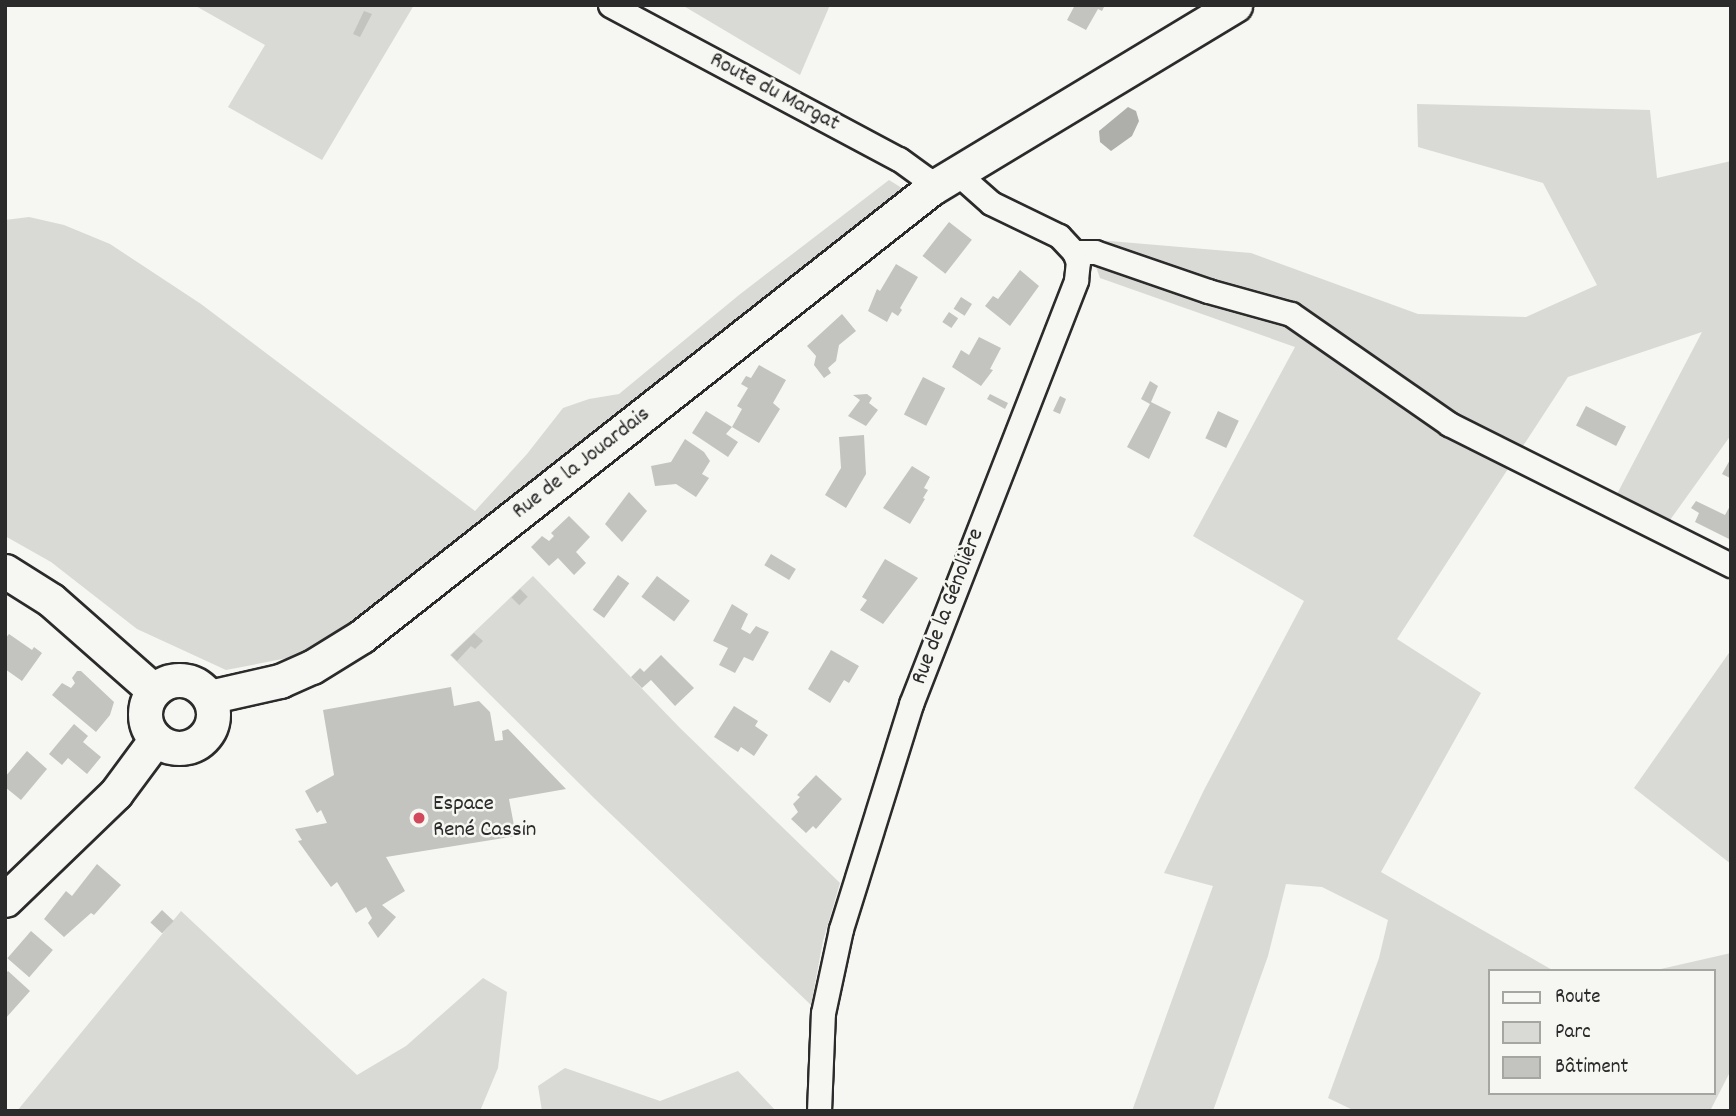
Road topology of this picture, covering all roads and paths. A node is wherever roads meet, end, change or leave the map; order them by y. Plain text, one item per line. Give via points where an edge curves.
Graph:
1 (610, 5) edge
2 (1235, 5) edge
3 (944, 180) junction
4 (1074, 252) junction
5 (1731, 565) edge
6 (5, 571) edge
7 (153, 690) junction
8 (209, 697) junction
9 (156, 739) junction
10 (5, 900) edge
11 (819, 1111) edge

1 - 3 street, Route du Margat via 899,159 927,179
2 - 3 main road, Rue de la Jouardais
3 - 4 street via 1059,236
3 - 8 main road, Rue de la Jouardais via 362,636 280,681
4 - 5 street via 1095,253 1291,314 1449,424
4 - 11 street, Rue de la Génolière via 1076,280 911,704 841,929 823,1013
6 - 7 main road via 51,600
7 - 8 main road via 179,679 197,684
7 - 9 main road via 145,710 149,731
8 - 9 main road via 214,716 199,742 177,748
9 - 10 main road via 116,793

